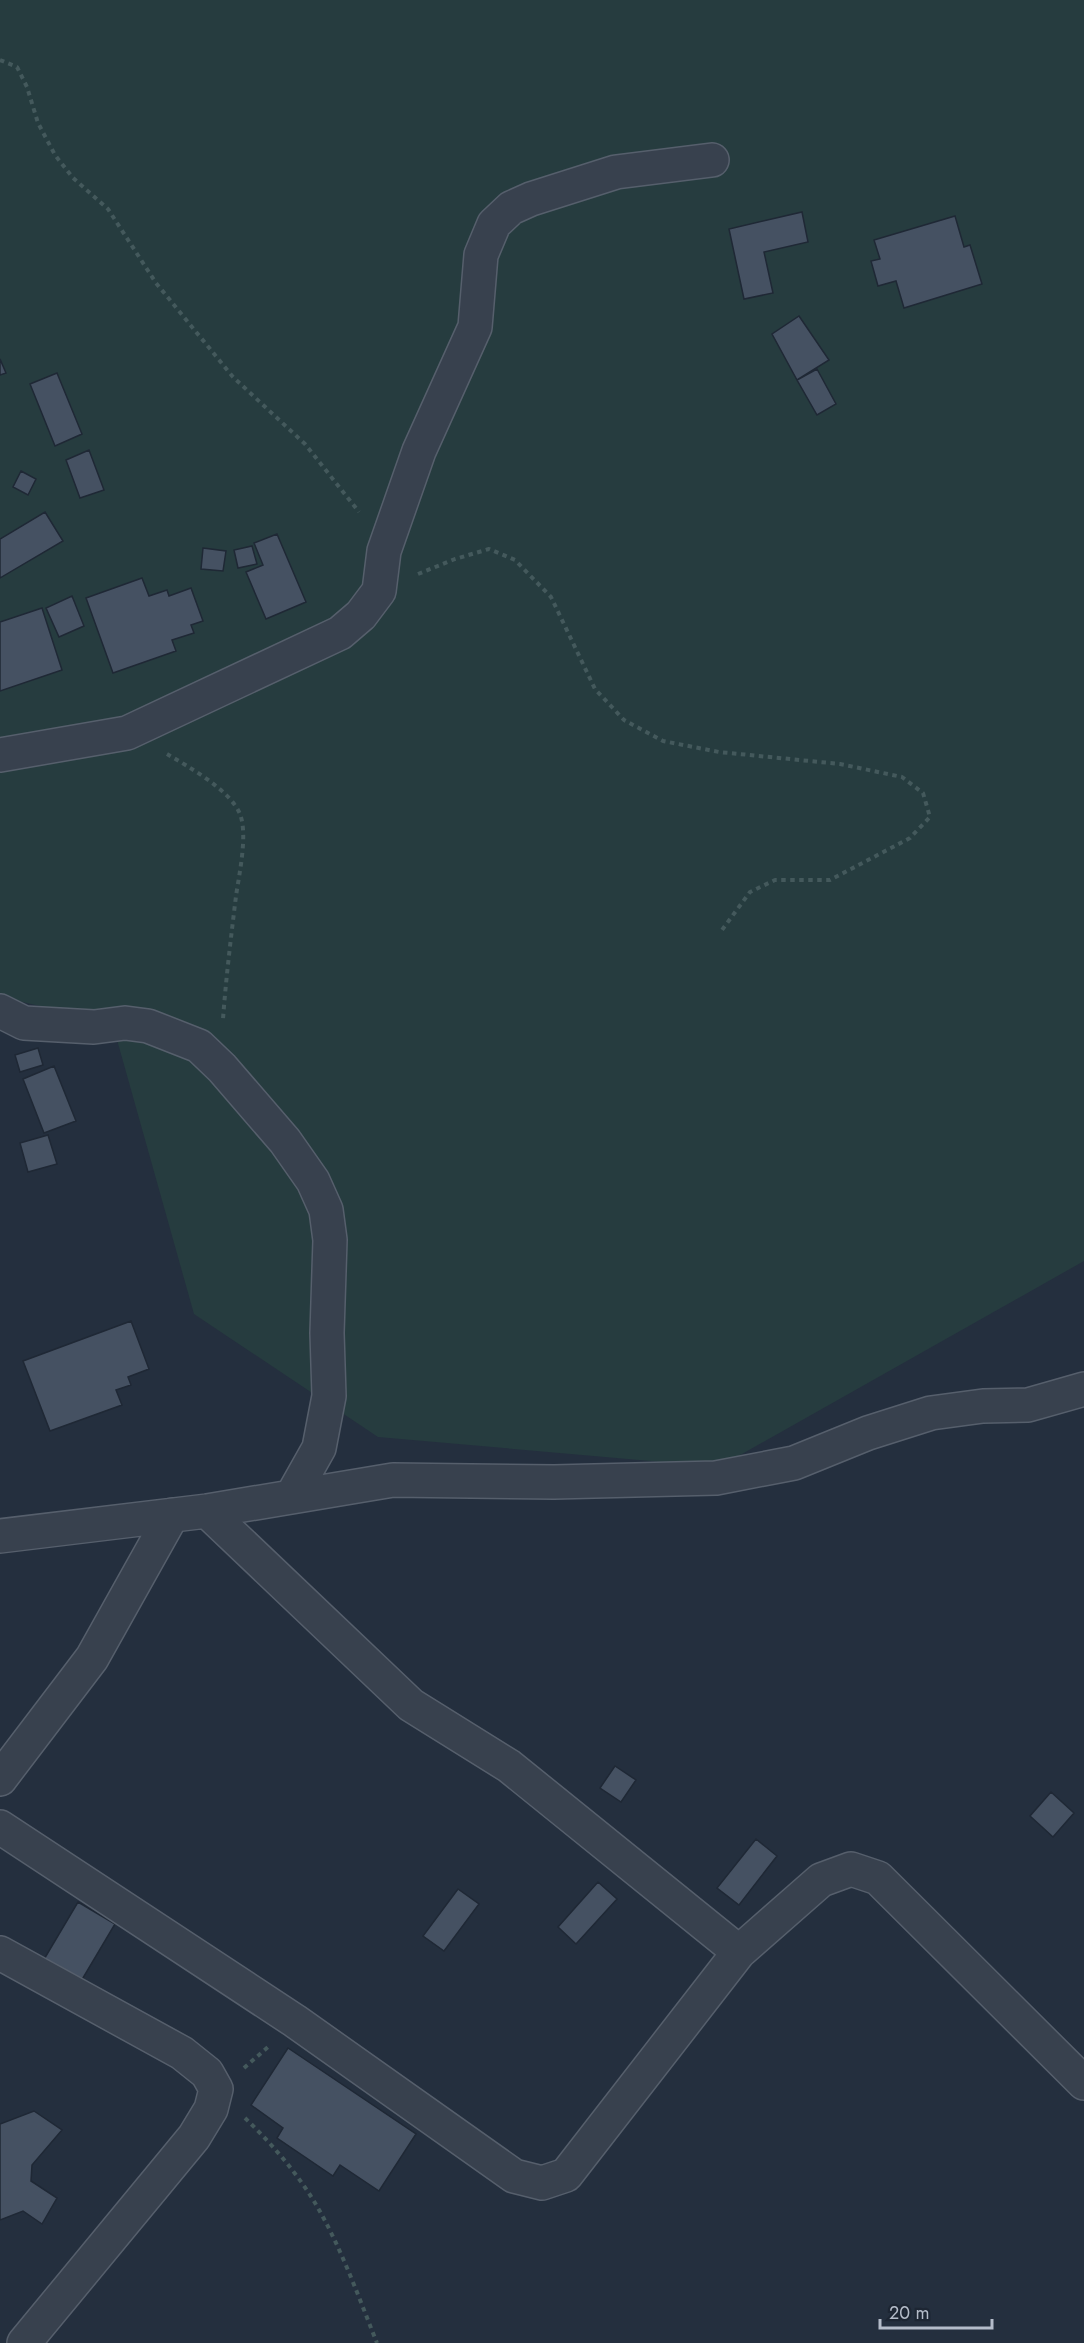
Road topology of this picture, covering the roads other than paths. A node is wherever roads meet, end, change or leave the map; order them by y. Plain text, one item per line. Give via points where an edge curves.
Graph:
1 (712, 160) dead end
2 (0, 755) edge
3 (0, 1011) edge
4 (1084, 1389) edge
5 (292, 1496) junction
6 (207, 1511) junction
7 (172, 1515) junction
8 (0, 1536) edge
9 (0, 1779) edge
10 (0, 1827) edge
11 (739, 1952) junction
12 (0, 1953) edge
13 (1084, 2082) edge
14 (24, 2343) edge

1 - 2 street via 616,172 511,207 494,224 481,255 475,327 419,451 384,551 379,591 361,615 340,633 127,733
3 - 5 street via 24,1023 148,1026 200,1046 285,1141 313,1180 326,1210 330,1240 329,1396 319,1448
4 - 5 street via 1028,1405 931,1413 794,1463 716,1478 393,1480
5 - 6 street
6 - 7 street
6 - 11 street via 411,1705 509,1766
7 - 8 street
7 - 9 street via 92,1658
10 - 11 street via 296,2021 514,2176 542,2183 566,2175
11 - 13 street via 821,1880 850,1869 878,1878
12 - 14 street via 182,2053 207,2073 216,2089 211,2109 194,2137

